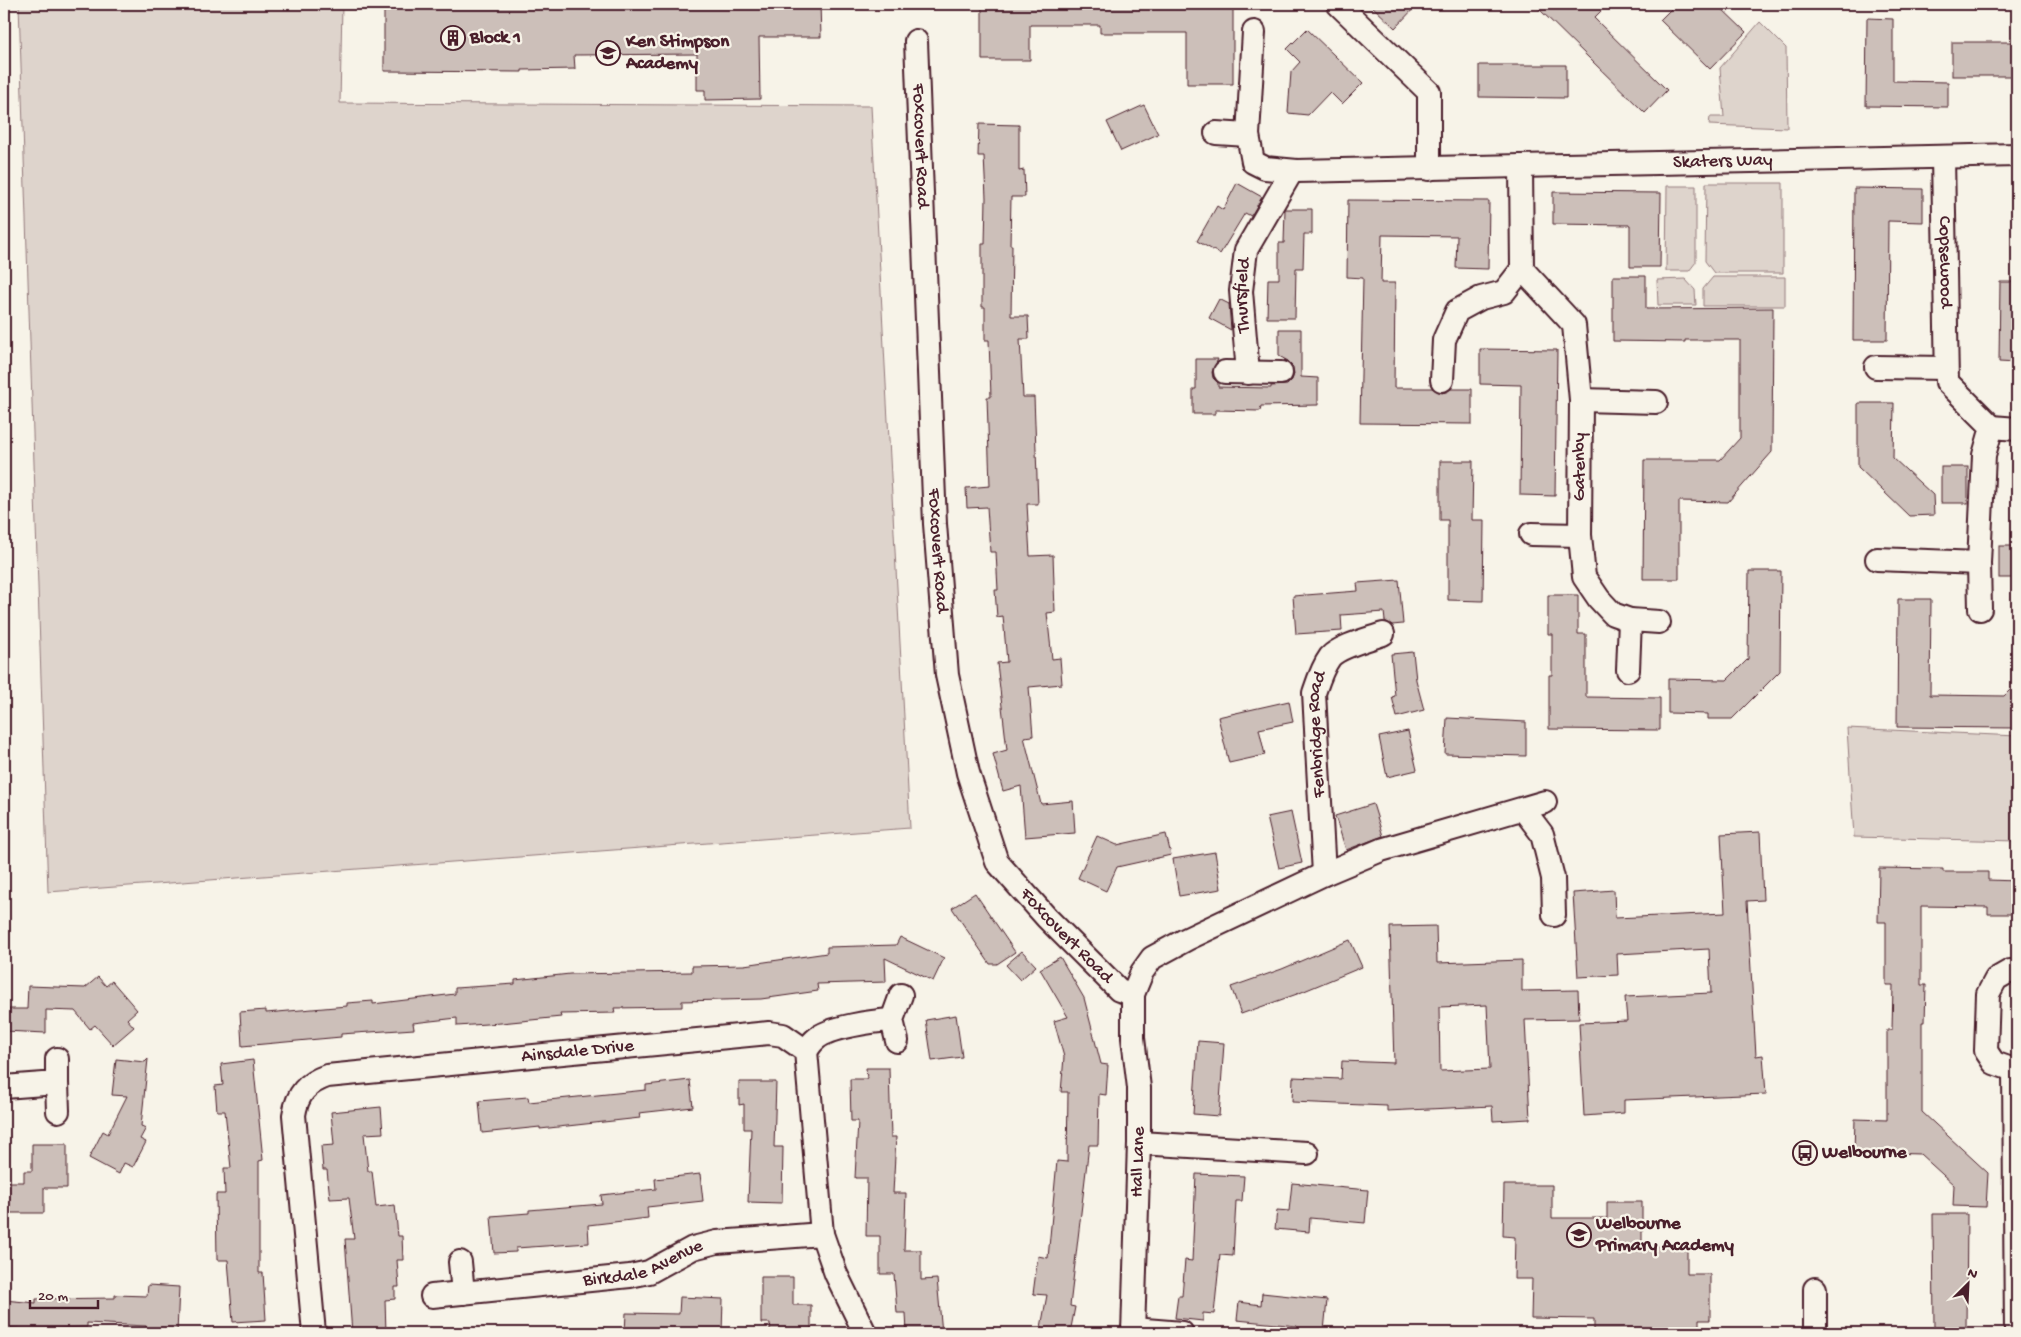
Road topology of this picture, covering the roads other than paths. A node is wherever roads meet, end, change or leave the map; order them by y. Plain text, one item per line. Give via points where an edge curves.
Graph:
1 (1338, 4) edge
2 (1254, 32) dead end
3 (916, 41) dead end
4 (1216, 133) dead end
5 (1248, 135) junction
6 (2017, 155) edge
7 (1943, 157) junction
8 (1521, 166) junction
9 (1429, 169) junction
10 (1292, 171) junction
11 (1522, 269) junction
12 (1876, 367) dead end
13 (1946, 368) junction
14 (1225, 372) dead end
15 (1248, 373) junction
16 (1280, 373) dead end
17 (1442, 380) dead end
18 (1581, 400) junction
19 (1656, 402) dead end
20 (1992, 427) junction
21 (2017, 429) edge
22 (1531, 534) dead end
23 (1580, 535) junction
24 (1877, 560) dead end
25 (1980, 563) junction
26 (1980, 609) dead end
27 (1630, 620) junction
28 (1660, 622) dead end
29 (1384, 634) dead end
30 (1628, 670) dead end
31 (1545, 802) dead end
32 (1523, 810) junction
33 (1324, 874) junction
34 (1554, 915) dead end
35 (2017, 972) edge
36 (1132, 994) junction
37 (901, 995) dead end
38 (806, 1050) junction
39 (57, 1059) dead end
40 (2016, 1069) edge
41 (56, 1083) junction
42 (4, 1087) edge
43 (58, 1111) dead end
44 (1139, 1143) junction
45 (1307, 1153) dead end
46 (822, 1234) junction
47 (460, 1262) dead end
48 (1815, 1289) dead end
49 (462, 1293) junction
50 (432, 1296) dead end
51 (1133, 1331) edge
52 (314, 1333) edge
53 (865, 1333) edge
54 (1182, 1333) edge
55 (1815, 1333) edge
56 (2016, 1333) edge

1 - 9 street via 1429,92
2 - 5 street
3 - 36 street, Foxcovert Road via 935,524 947,675 968,773 996,862 1119,990
4 - 5 street
5 - 10 street, Skaters Way via 1253,162 1265,168
6 - 7 street, Skaters Way
7 - 8 street, Skaters Way
7 - 13 street, Copsewood
8 - 9 street, Skaters Way
8 - 11 street
9 - 10 street, Skaters Way
10 - 15 street, Thursfield via 1246,250 1241,291
11 - 17 street via 1504,292 1481,298 1457,311 1444,340
11 - 18 street, Gatenby via 1574,325
12 - 13 street
13 - 20 street, Copsewood via 1946,382
14 - 15 street
15 - 16 street
18 - 19 street
18 - 23 street, Gatenby
20 - 21 street
20 - 25 street via 1984,456
22 - 23 street
23 - 27 street, Gatenby via 1584,577 1613,614
24 - 25 street
25 - 26 street
27 - 28 street, Gatenby
27 - 30 street
29 - 33 street, Fenbridge Road via 1331,656 1314,693
31 - 32 street
32 - 33 street via 1381,850
32 - 34 street via 1542,834 1553,878
33 - 36 street via 1152,958
35 - 40 street via 2010,971 1996,979 1988,994 1986,1051 1994,1063
36 - 44 street, Hall Lane via 1139,1088
37 - 38 street via 895,1030 866,1022 817,1037
38 - 46 street
38 - 52 street, Ainsdale Drive via 783,1035 769,1033 327,1076 310,1084 298,1096 294,1115
39 - 41 street
40 - 56 street
41 - 42 street
41 - 43 street
44 - 45 street
44 - 51 street, Hall Lane
46 - 49 street, Birkdale Avenue via 716,1242 693,1248 649,1272 630,1276
46 - 53 street via 836,1274
47 - 49 street
48 - 55 street
49 - 50 street, Birkdale Avenue
51 - 54 street, Hall Lane

